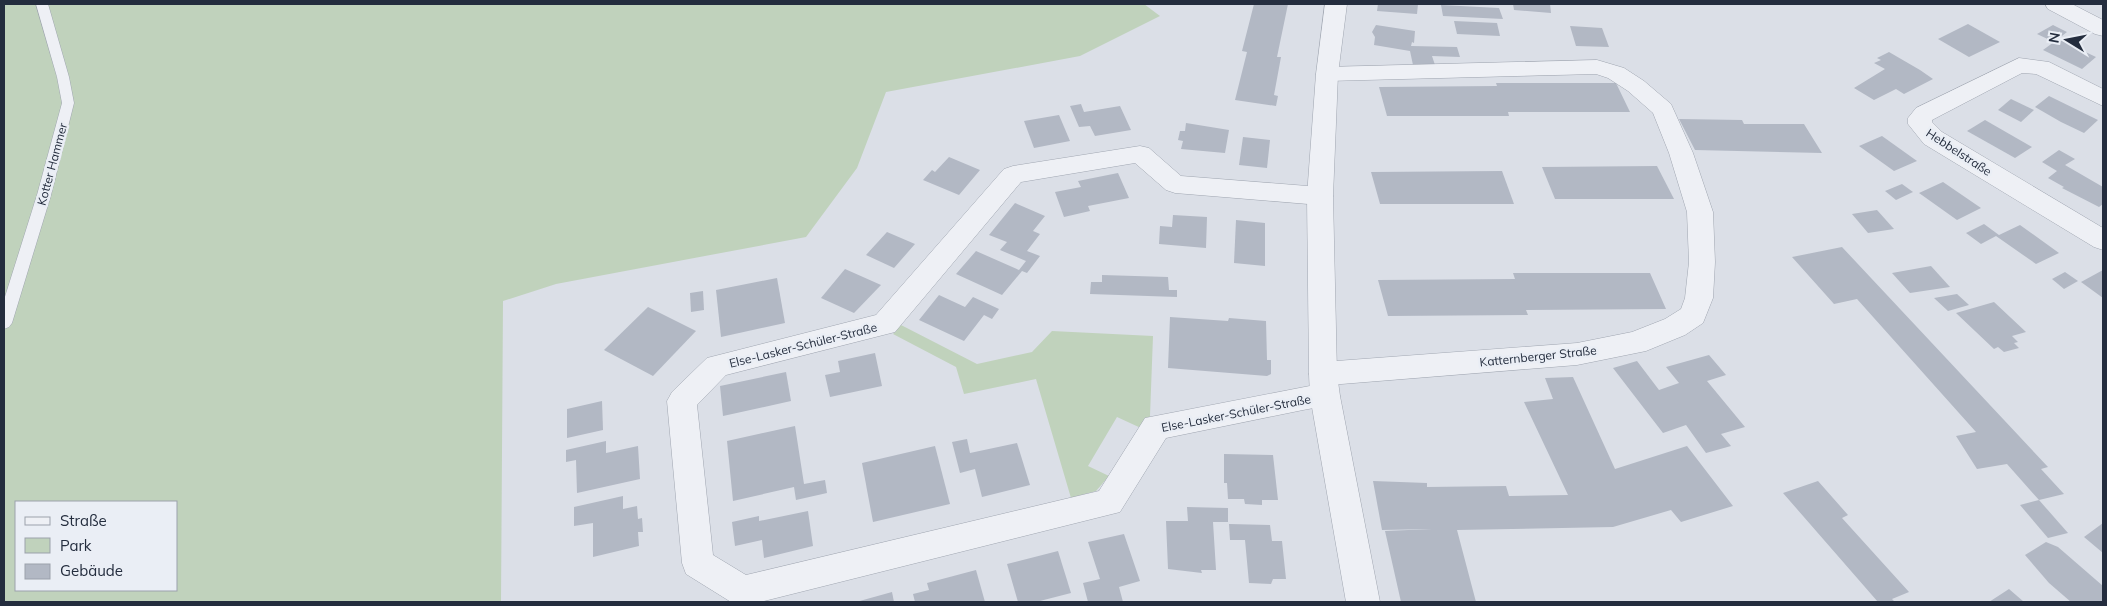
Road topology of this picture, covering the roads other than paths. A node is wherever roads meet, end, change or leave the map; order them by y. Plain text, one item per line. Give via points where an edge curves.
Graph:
1 (42, 4) edge
2 (1336, 4) edge
3 (2056, 4) edge
4 (2103, 29) edge
5 (1327, 74) junction
6 (2103, 98) edge
7 (1320, 196) junction
8 (2103, 240) edge
9 (4, 323) edge
10 (1324, 385) junction
11 (1363, 602) edge

1 - 9 lane, Kotter Hammer via 68,103 44,195
2 - 5 street
3 - 4 street
5 - 7 street
5 - 10 street, Katternberger Straße via 1597,67 1616,73 1663,109 1700,212 1702,262 1699,298 1692,315 1675,327 1636,343 1577,354
6 - 8 street, Hebbelstraße via 2041,67 2019,65 1924,114 1920,124 1933,138
7 - 10 street
7 - 10 street, Else-Lasker-Schüler-Straße via 1175,184 1140,154 1013,175 885,324 717,366 682,401 698,563 743,591 1109,502 1156,427 1302,398
10 - 11 street

